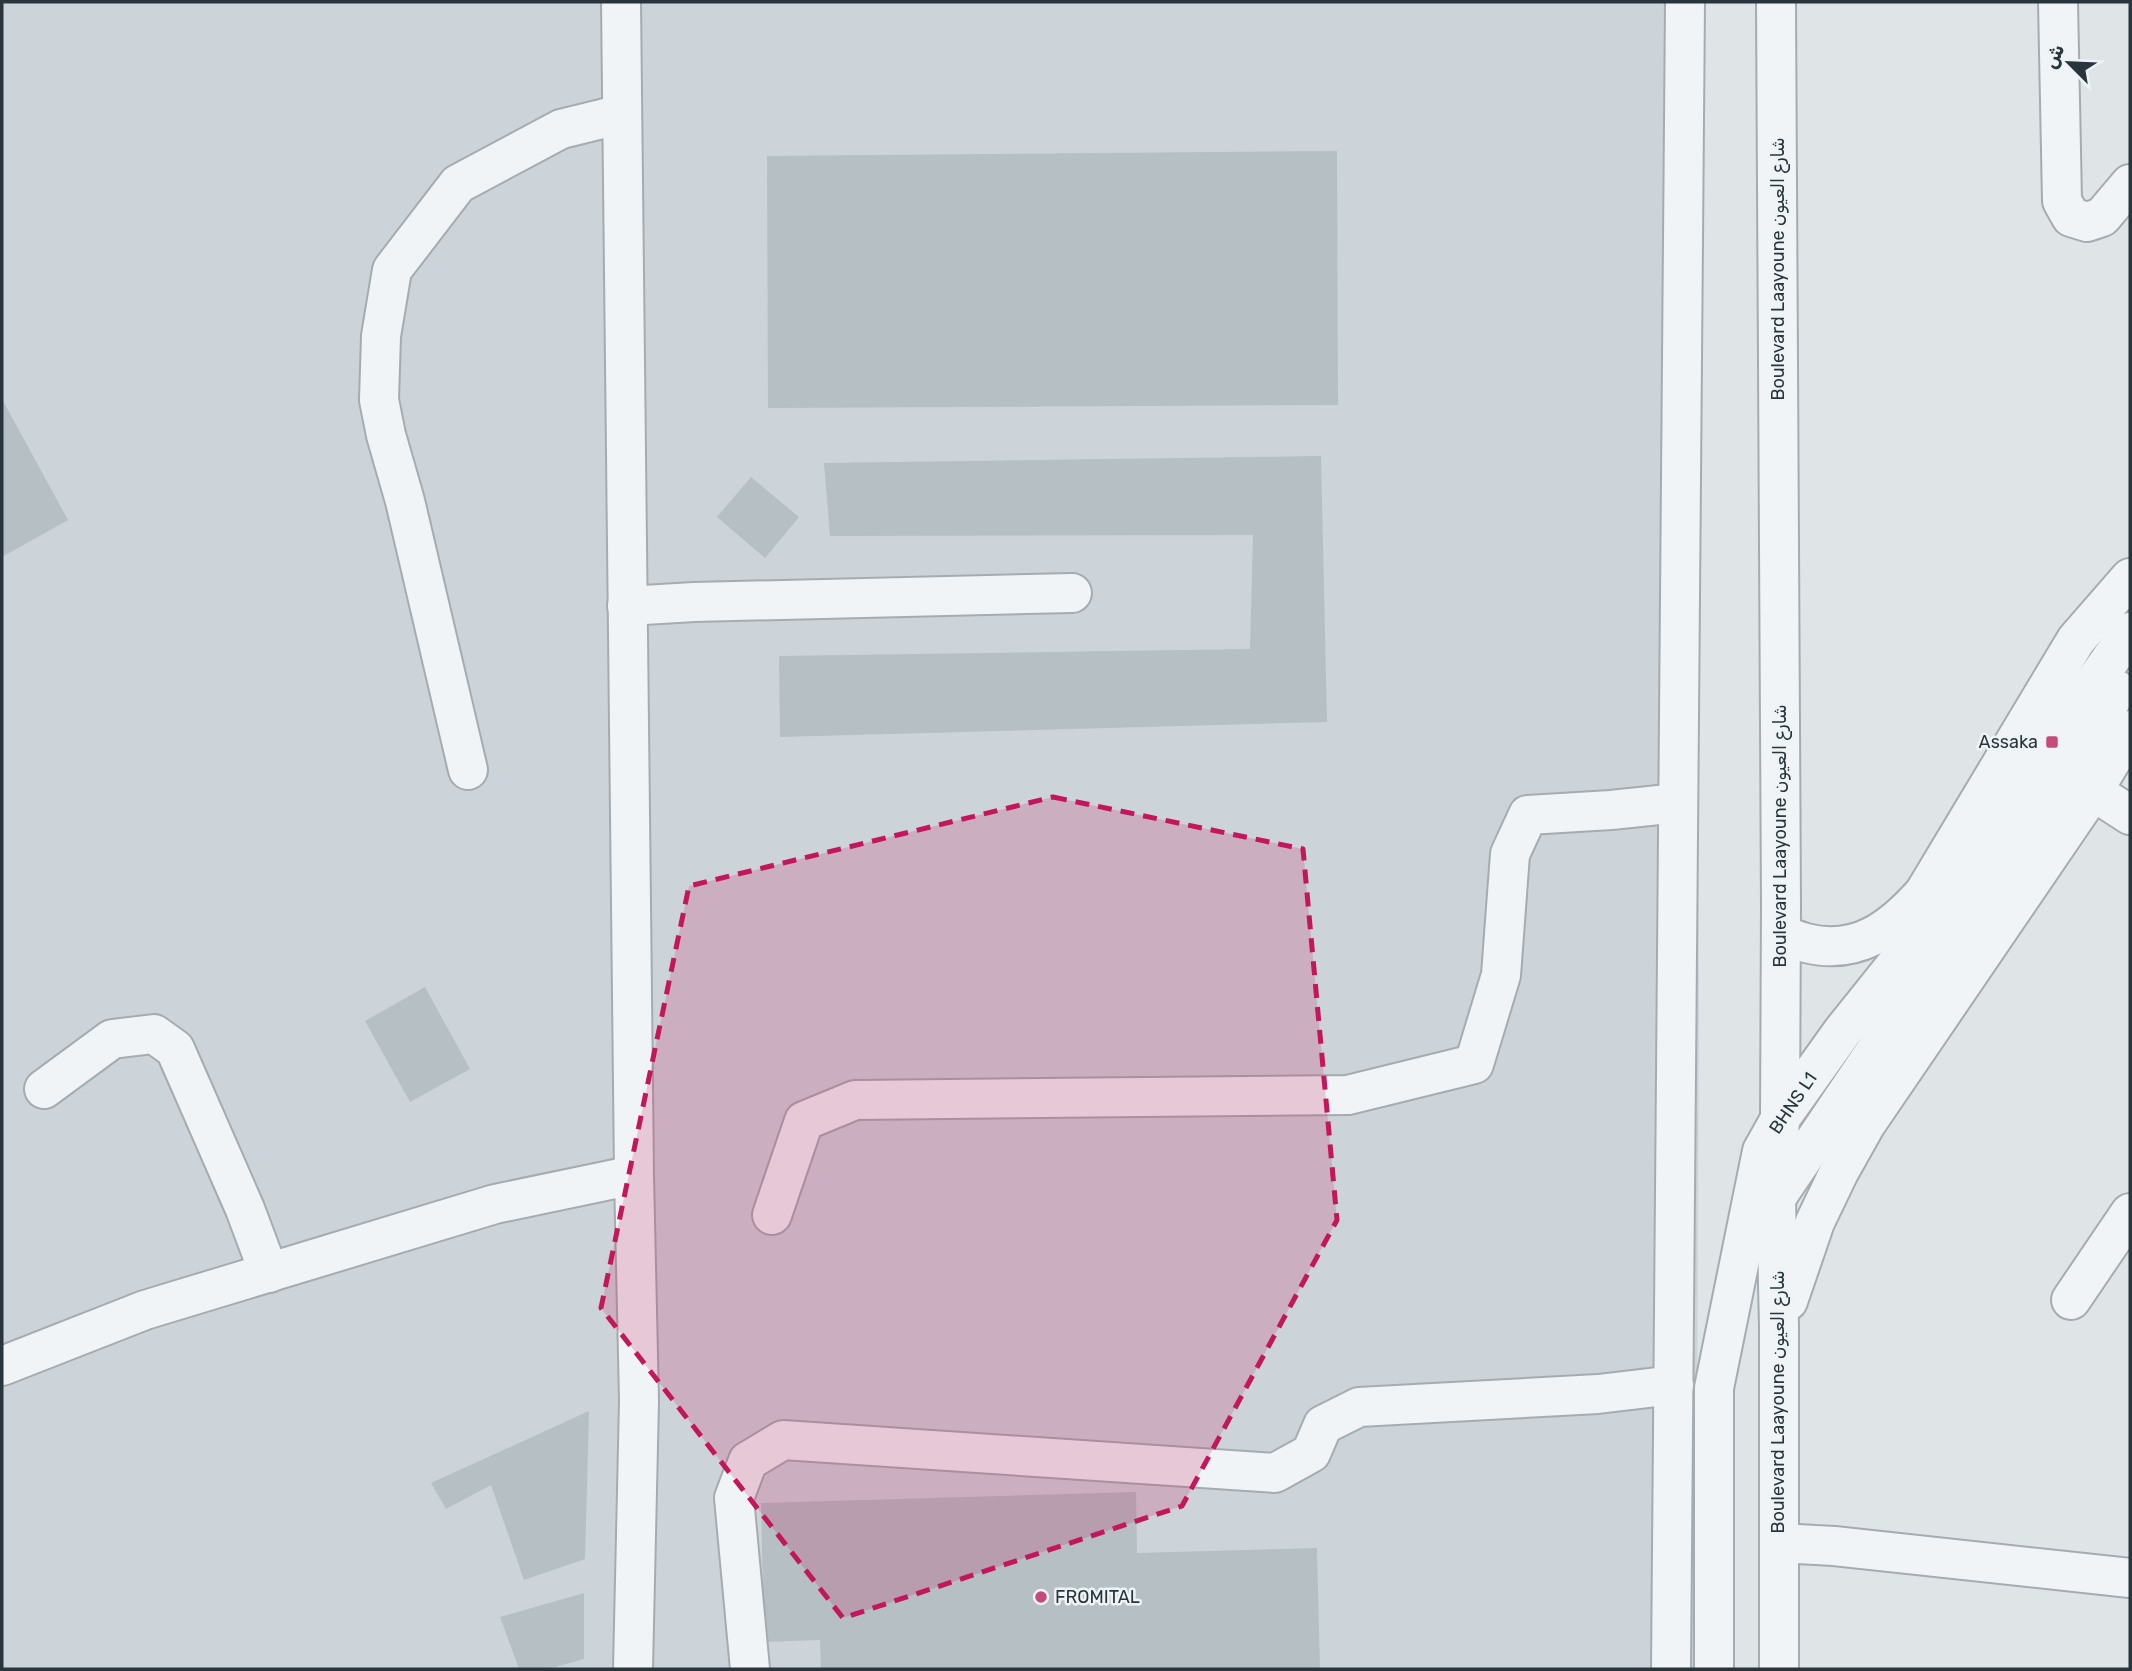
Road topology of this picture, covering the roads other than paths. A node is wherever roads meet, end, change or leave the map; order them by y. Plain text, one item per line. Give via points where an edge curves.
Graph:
1 (621, 2) edge
2 (1685, 2) edge
3 (1776, 2) edge
4 (2058, 2) edge
5 (622, 114) junction
6 (2130, 184) edge
7 (2130, 578) edge
8 (1072, 593) dead end
9 (627, 606) junction
10 (2130, 632) edge
11 (2130, 669) edge
12 (2130, 730) edge
13 (468, 770) dead end
14 (2093, 790) junction
15 (1678, 803) junction
16 (2130, 815) edge
17 (1781, 934) junction
18 (44, 1089) dead end
19 (1780, 1119) junction
20 (634, 1175) junction
21 (1776, 1199) junction
22 (2130, 1213) edge
23 (772, 1215) dead end
24 (269, 1273) junction
25 (2071, 1300) dead end
26 (1779, 1326) junction
27 (2, 1366) edge
28 (1674, 1385) junction
29 (1779, 1543) junction
30 (2130, 1578) edge
31 (633, 1669) edge
32 (750, 1669) edge
33 (1671, 1669) edge
34 (1714, 1669) edge
35 (1725, 1669) edge
36 (1779, 1669) edge

1 - 5 street
2 - 15 street
3 - 17 street, Boulevard Laayoune شارع العيون
4 - 6 street via 2062,201 2071,217 2087,222 2102,217
5 - 9 street
5 - 13 street via 561,129 458,184 392,270 381,336 379,400
7 - 17 street via 2076,640 1924,893 1907,913 1861,942 1834,946
8 - 9 street
9 - 20 street
10 - 19 street, BHNS L1 via 2003,818
11 - 21 street via 2033,825
12 - 14 street
14 - 16 street
14 - 26 street via 1866,1124 1815,1222
15 - 23 street via 1528,815 1510,854 1500,975 1474,1064 1349,1095 855,1100 804,1121
15 - 28 street
17 - 19 street, Boulevard Laayoune شارع العيون
18 - 24 street via 112,1039 154,1034 175,1049
19 - 21 street, Boulevard Laayoune شارع العيون
19 - 34 street, BHNS L1 via 1762,1151 1714,1388
20 - 24 street via 495,1203
20 - 31 street via 639,1401
21 - 26 street, Boulevard Laayoune شارع العيون
21 - 35 street via 1726,1382
22 - 25 street
24 - 27 street via 145,1310
26 - 29 street, Boulevard Laayoune شارع العيون
28 - 32 street via 1598,1394 1359,1407 1323,1425 1311,1453 1275,1473 783,1440 748,1461 734,1498
28 - 33 street
29 - 30 street
29 - 36 street, Boulevard Laayoune شارع العيون

